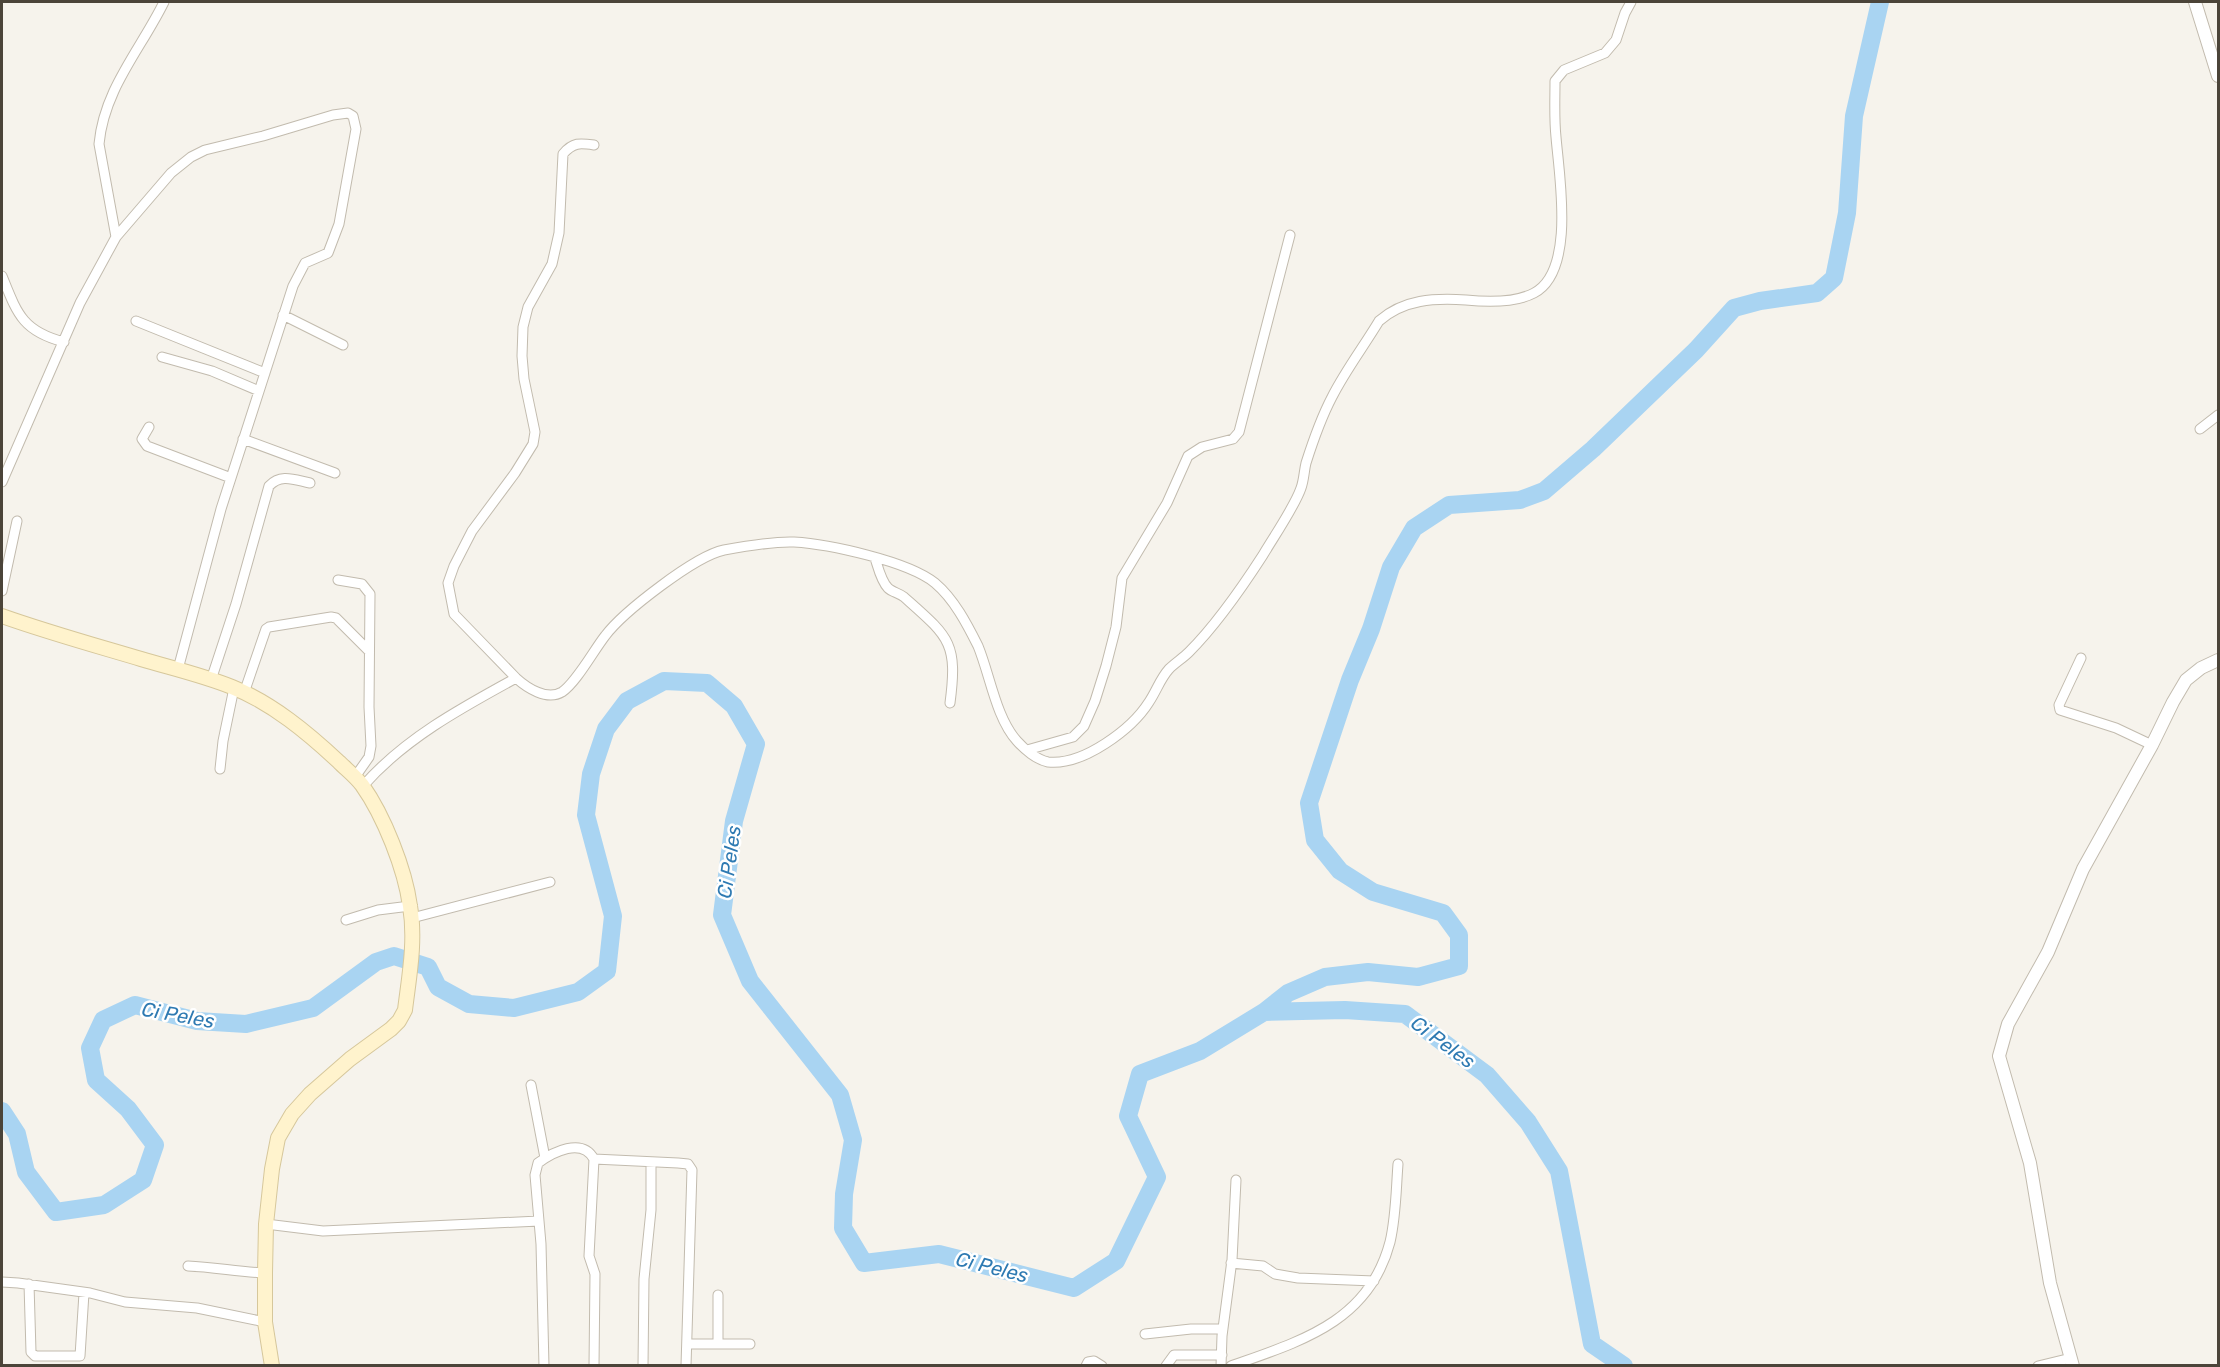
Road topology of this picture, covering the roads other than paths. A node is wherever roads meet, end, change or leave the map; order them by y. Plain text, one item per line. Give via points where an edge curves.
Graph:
1 (164, 2) edge
2 (1631, 2) edge
3 (2195, 2) edge
4 (2218, 76) edge
5 (594, 145) dead end
6 (1290, 235) dead end
7 (116, 237) junction
8 (2, 276) edge
9 (284, 315) junction
10 (136, 321) dead end
11 (64, 342) junction
12 (343, 345) dead end
13 (162, 357) dead end
14 (266, 373) junction
15 (259, 391) junction
16 (2218, 415) edge
17 (149, 427) dead end
18 (2200, 429) dead end
19 (243, 439) junction
20 (335, 472) dead end
21 (231, 478) junction
22 (2, 482) edge
23 (310, 483) dead end
24 (17, 521) dead end
25 (875, 558) junction
26 (338, 580) dead end
27 (2, 591) edge
28 (2, 616) edge
29 (369, 651) junction
30 (2081, 658) dead end
31 (2218, 660) edge
32 (178, 669) junction
33 (516, 678) junction
34 (212, 680) junction
35 (239, 690) junction
36 (950, 703) dead end
37 (2152, 745) junction
38 (1027, 750) junction
39 (220, 769) dead end
40 (359, 782) junction
41 (550, 882) dead end
42 (411, 912) junction
43 (346, 921) dead end
44 (531, 1084) dead end
45 (545, 1158) junction
46 (594, 1159) junction
47 (651, 1163) junction
48 (1398, 1164) dead end
49 (1236, 1180) dead end
50 (539, 1221) junction
51 (266, 1224) junction
52 (1231, 1263) junction
53 (188, 1266) dead end
54 (265, 1273) junction
55 (1374, 1281) junction
56 (2, 1282) edge
57 (28, 1284) junction
58 (84, 1293) junction
59 (718, 1295) dead end
60 (265, 1322) junction
61 (1223, 1329) junction
62 (1145, 1335) dead end
63 (687, 1344) junction
64 (718, 1344) junction
65 (750, 1344) dead end
66 (1221, 1355) junction
67 (2072, 1362) edge
68 (272, 1365) edge
69 (544, 1365) edge
70 (594, 1365) edge
71 (643, 1365) edge
72 (686, 1365) edge
73 (1086, 1365) edge
74 (1102, 1365) edge
75 (1166, 1365) edge
76 (1221, 1365) edge
77 (1232, 1365) edge
78 (2038, 1365) edge

1 - 7 street via 112,92 100,128 99,144
2 - 38 street via 1616,40 1605,53 1564,70 1555,81 1563,215 1559,254 1542,287 1533,294 1500,300 1425,299 1390,311 1379,321 1332,396 1311,447 1301,488 1264,553 1190,651 1157,684 1150,701 1128,727 1086,754 1047,762
3 - 4 street
5 - 33 street via 578,143 563,153 559,234 552,264 528,307 523,327 522,356 535,432 533,444 472,531 449,577 454,614
6 - 38 street via 1239,432 1233,439 1202,447 1188,456 1167,503 1122,578 1106,666 1084,726 1073,736
7 - 9 street via 171,173 199,153 348,113 353,116 356,129 339,224 328,253 305,263
7 - 11 street
8 - 11 street via 30,329
9 - 12 street
9 - 14 street
10 - 14 street
11 - 22 street
13 - 15 street via 212,371
14 - 15 street
15 - 19 street
16 - 18 street
17 - 21 street via 142,439 147,446
19 - 20 street
19 - 21 street
21 - 32 street
23 - 34 street via 285,478 269,486
24 - 27 street
25 - 33 street via 794,542 722,550 680,573 620,619 562,692 544,694
25 - 36 street via 888,588 901,595 944,636 952,650
25 - 38 street via 933,581 948,597 979,650 1006,727
26 - 29 street via 362,584 370,594
28 - 32 main road
29 - 35 street via 336,618 269,627
29 - 40 street via 371,746
30 - 37 street via 2060,710 2116,728
31 - 37 street via 2186,680
32 - 34 main road
33 - 40 street via 429,729
34 - 35 main road
35 - 39 street via 223,741
35 - 40 main road via 316,740
37 - 67 street via 2083,868 2048,952 2008,1024 1999,1056 2030,1163 2050,1282
40 - 42 main road via 394,846
41 - 42 street
42 - 43 street via 378,910
42 - 51 main road via 413,934 405,1010 399,1021 310,1094 292,1114 278,1138
44 - 45 street
45 - 46 street via 581,1147
45 - 50 street via 537,1163 535,1175
46 - 47 street
46 - 70 street via 589,1256 595,1274
47 - 63 street via 688,1164 692,1170
47 - 71 street
48 - 55 street via 1390,1242
49 - 52 street
50 - 51 street via 323,1231
50 - 69 street
51 - 54 main road
52 - 55 street via 1263,1266 1275,1274 1298,1278
52 - 61 street
53 - 54 street
54 - 60 main road
55 - 77 street via 1339,1319 1312,1334
56 - 57 street
57 - 58 street
57 - 58 street via 31,1352 35,1356 80,1356
58 - 60 street via 125,1302 197,1308
59 - 64 street
60 - 68 main road
61 - 62 street
61 - 66 street
63 - 64 street
63 - 72 street
64 - 65 street
66 - 75 street via 1174,1355
66 - 76 street
67 - 78 street
73 - 74 street via 1094,1361

